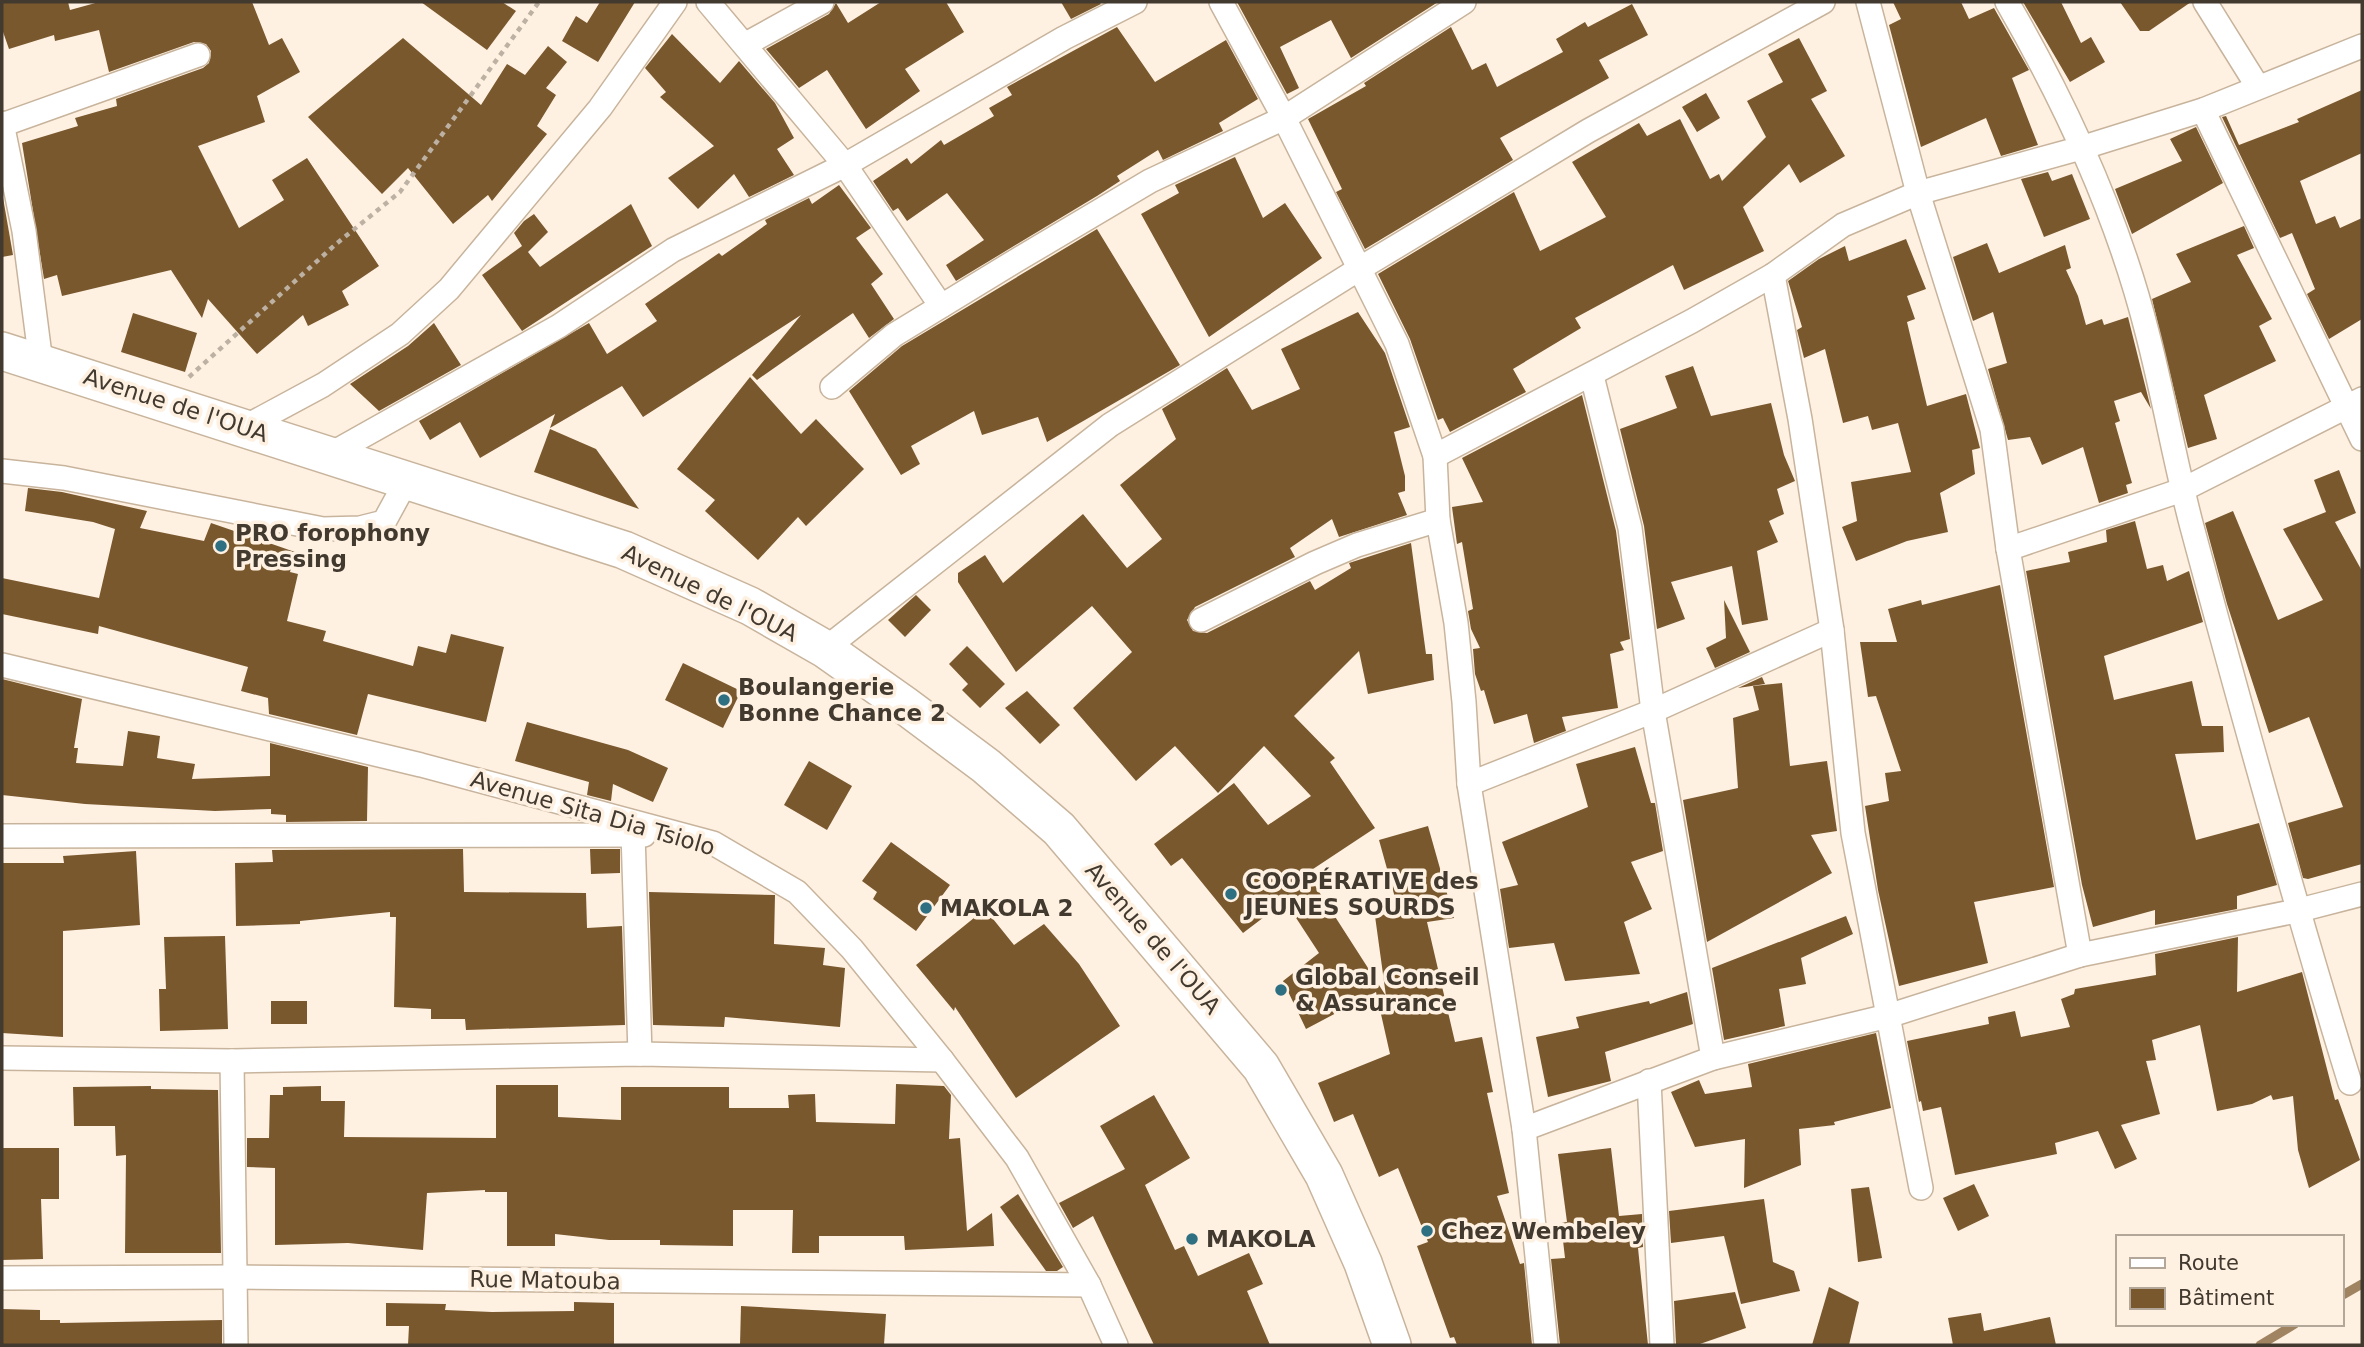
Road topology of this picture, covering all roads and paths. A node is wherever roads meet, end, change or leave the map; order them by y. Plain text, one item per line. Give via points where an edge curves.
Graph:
1 (539, 2) edge
2 (675, 2) edge
3 (708, 2) edge
4 (822, 2) edge
5 (1135, 2) edge
6 (1221, 2) edge
7 (1464, 2) edge
8 (1823, 2) edge
9 (1868, 2) edge
10 (2007, 2) edge
11 (2205, 2) edge
12 (746, 44) junction
13 (2362, 46) edge
14 (198, 55) dead end
15 (2258, 87) junction
16 (2203, 110) junction
17 (1284, 118) junction
18 (2, 124) edge
19 (2081, 148) junction
20 (845, 165) junction
21 (1918, 193) junction
22 (1359, 269) junction
23 (1773, 275) junction
24 (941, 306) junction
25 (2, 351) edge
26 (41, 363) junction
27 (1592, 376) junction
28 (832, 387) dead end
29 (2355, 402) edge
30 (159, 404) junction
31 (246, 427) junction
32 (2362, 439) edge
33 (329, 455) junction
34 (1435, 456) junction
35 (2, 471) edge
36 (408, 478) junction
37 (2182, 490) junction
38 (1438, 520) junction
39 (2008, 549) junction
40 (1201, 620) dead end
41 (1832, 630) junction
42 (825, 649) junction
43 (2, 664) edge
44 (1653, 711) junction
45 (1469, 784) junction
46 (633, 833) junction
47 (2, 836) edge
48 (713, 843) junction
49 (2362, 894) edge
50 (2297, 911) junction
51 (2080, 955) junction
52 (1888, 1016) junction
53 (640, 1054) junction
54 (2, 1058) edge
55 (1713, 1058) junction
56 (942, 1060) junction
57 (232, 1061) junction
58 (1649, 1081) junction
59 (2350, 1083) dead end
60 (1524, 1129) junction
61 (1922, 1188) dead end
62 (235, 1277) junction
63 (2, 1278) edge
64 (1089, 1285) junction
65 (236, 1345) edge
66 (1116, 1345) edge
67 (1392, 1345) edge
68 (1546, 1345) edge
69 (1662, 1345) edge

1 - 30 path via 400,192
2 - 31 street via 600,108 449,289 400,334 323,385
3 - 12 street
4 - 12 street
5 - 20 street
6 - 17 street
7 - 17 street
8 - 22 street via 1588,131
9 - 21 street
10 - 19 street via 2037,53
11 - 15 street
12 - 20 street
13 - 15 street
14 - 18 street
15 - 16 street
16 - 19 street
16 - 29 street
17 - 22 street
17 - 24 street via 1150,181
18 - 26 street via 24,231
19 - 21 street
19 - 37 street via 2115,231 2147,331
20 - 24 street
20 - 33 street via 673,250 559,326
21 - 23 street via 1843,225
21 - 39 street via 1992,429
22 - 34 street via 1397,344
22 - 42 street via 1110,425
23 - 27 street
23 - 41 street
24 - 28 street via 894,335
25 - 26 main road, Avenue de l'OUA
26 - 30 main road, Avenue de l'OUA
27 - 34 street
27 - 44 street via 1630,528
29 - 32 street
29 - 37 street
30 - 31 main road, Avenue de l'OUA
31 - 33 main road, Avenue de l'OUA
33 - 36 main road, Avenue de l'OUA
34 - 38 street
35 - 36 street via 64,478 323,529 384,522
36 - 42 main road, Avenue de l'OUA via 624,550 750,607
37 - 39 street
37 - 50 street
38 - 40 street via 1336,554
38 - 45 street via 1456,623
39 - 51 street
41 - 44 street
41 - 52 street via 1853,833
42 - 67 main road, Avenue de l'OUA via 986,766 1059,830 1261,1067 1324,1175 1363,1263
43 - 48 street, Avenue Sita Dia Tsiolo via 421,765
44 - 45 street
44 - 55 street
45 - 60 street
46 - 47 street
46 - 48 street
46 - 53 street
48 - 56 street, Avenue Sita Dia Tsiolo via 797,892 852,949
49 - 50 street
50 - 51 street
50 - 59 street
51 - 52 street
52 - 55 street
52 - 61 street
53 - 56 street
53 - 57 street
54 - 57 street
55 - 58 street
56 - 64 street, Avenue Sita Dia Tsiolo via 1017,1158
57 - 62 street
58 - 60 street
58 - 69 street
60 - 68 street
62 - 63 street, Rue Matouba
62 - 64 street, Rue Matouba
62 - 65 street
64 - 66 street, Avenue Sita Dia Tsiolo

